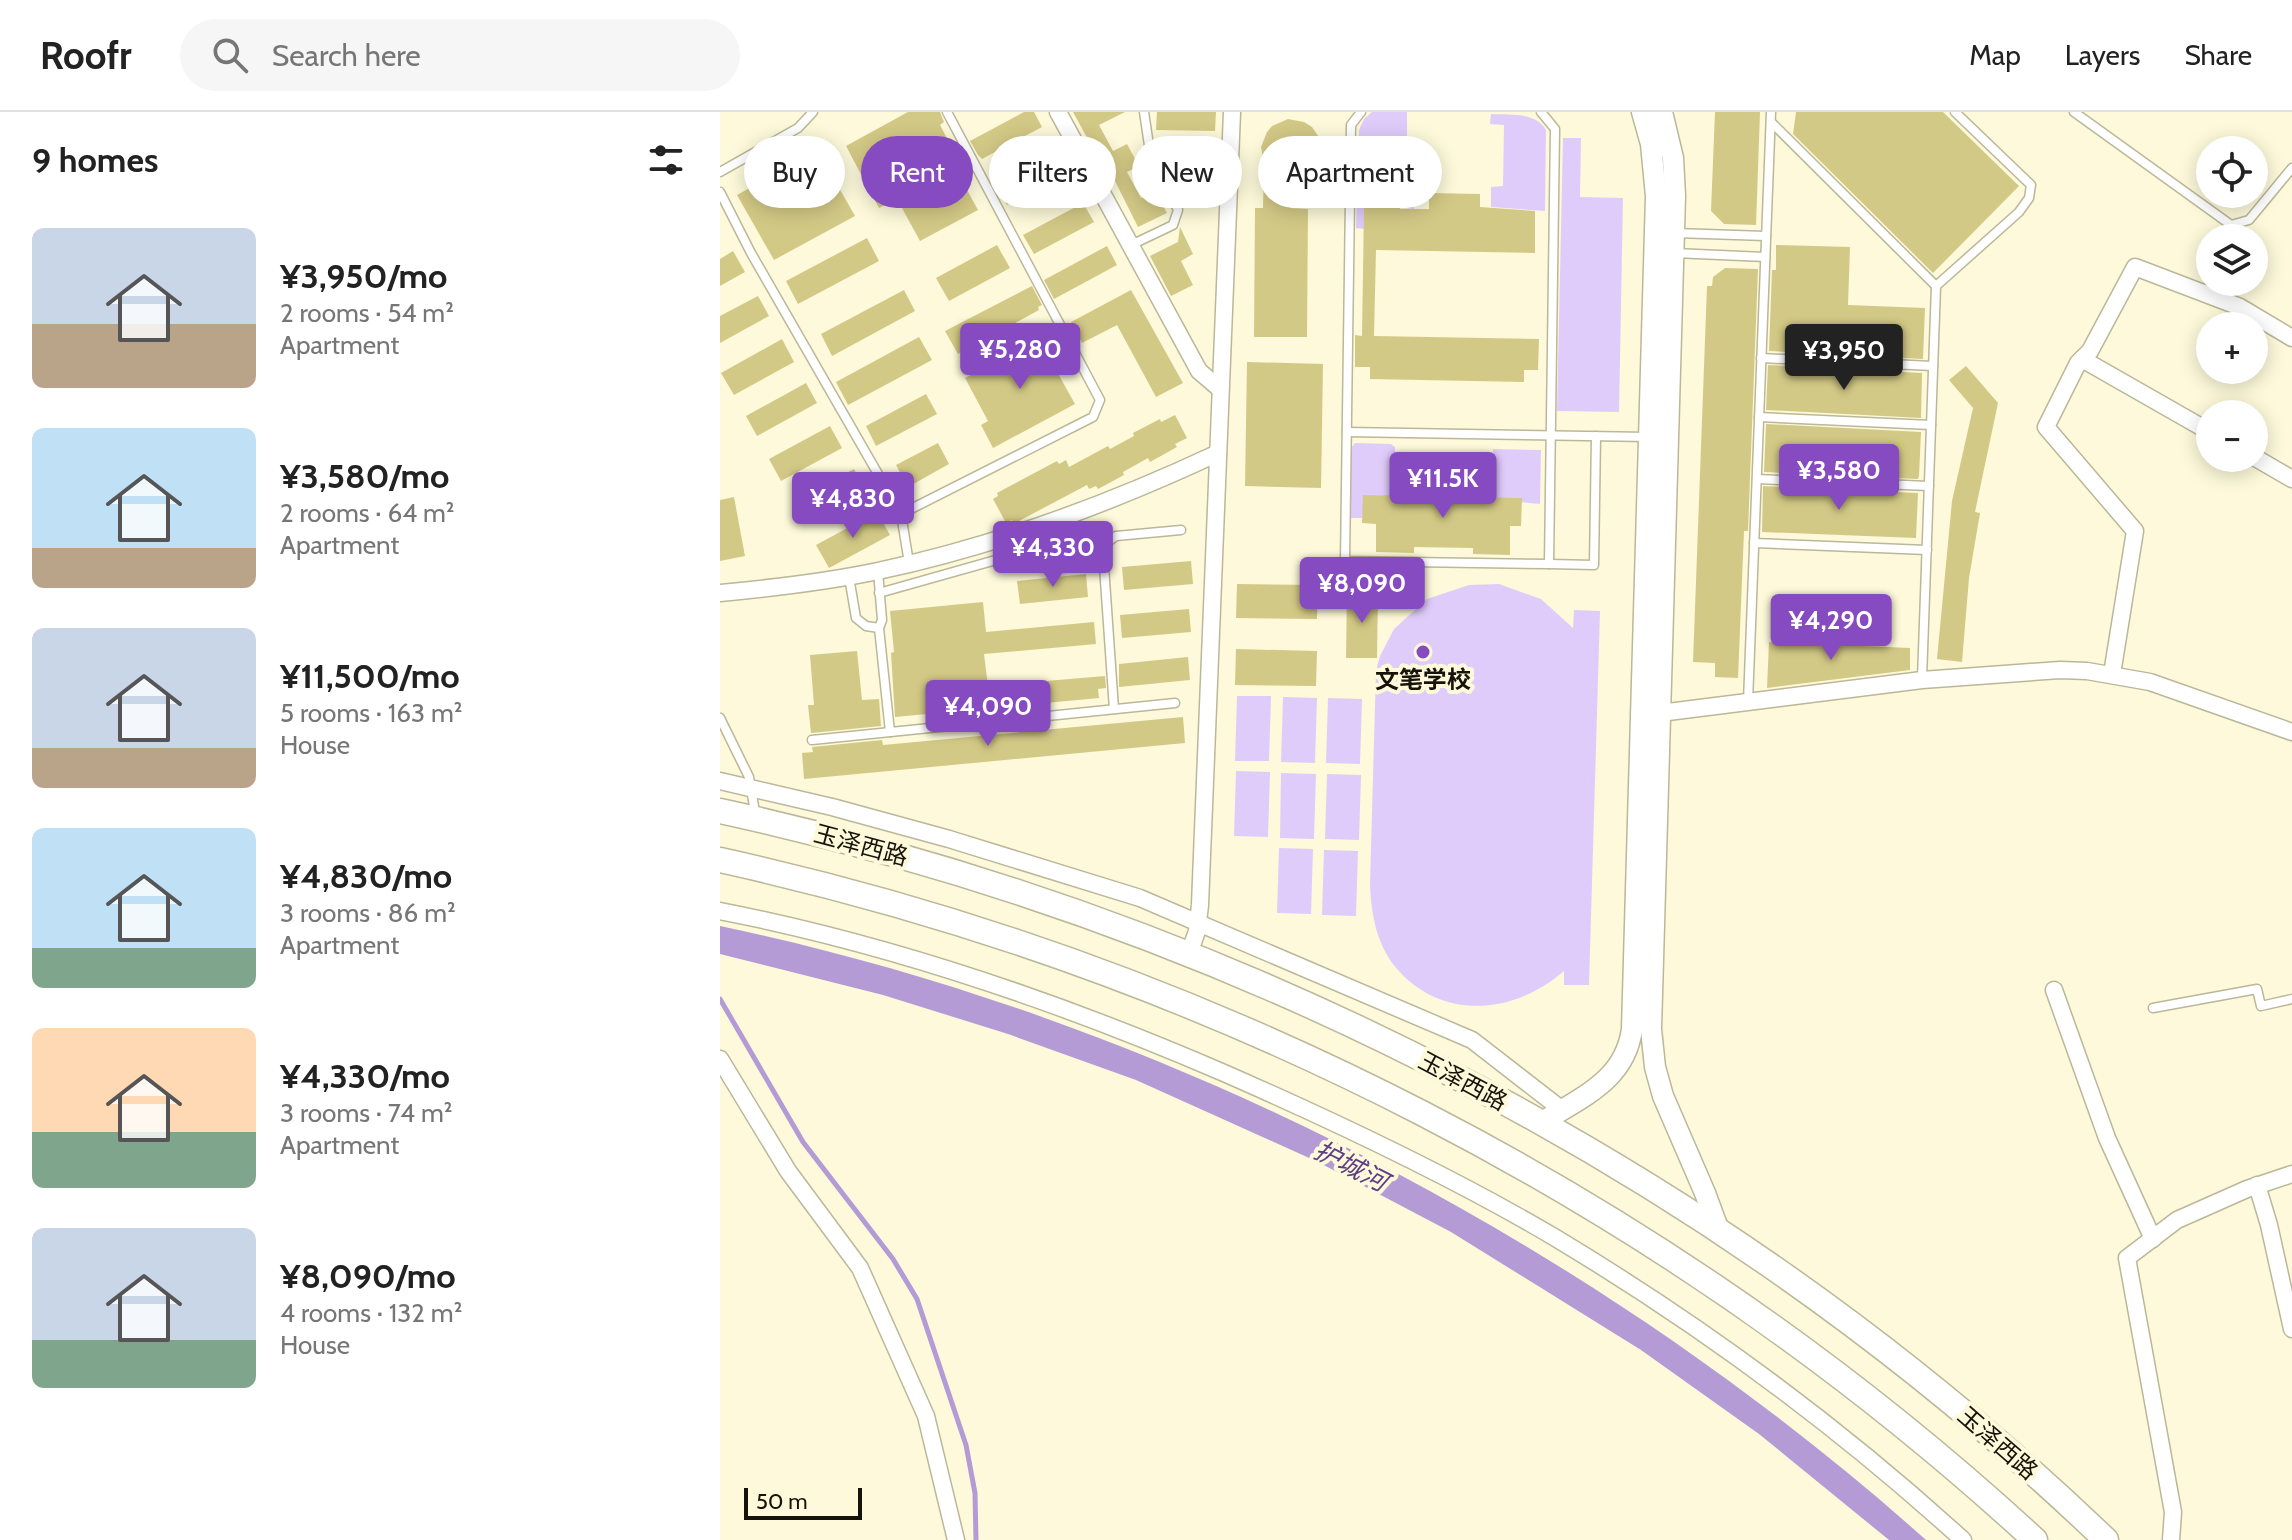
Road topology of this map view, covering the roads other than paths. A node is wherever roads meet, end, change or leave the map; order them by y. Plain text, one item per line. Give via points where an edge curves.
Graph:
1 (813, 112) edge
2 (947, 112) edge
3 (1058, 112) edge
4 (1144, 112) edge
5 (1232, 112) edge
6 (1361, 112) edge
7 (1541, 112) edge
8 (1642, 112) edge
9 (1662, 112) edge
10 (1771, 112) edge
11 (1955, 112) edge
12 (2074, 112) edge
13 (1771, 122) junction
14 (2292, 168) edge
15 (720, 172) edge
16 (720, 192) edge
17 (1766, 236) junction
18 (1674, 243) junction
19 (1131, 246) junction
20 (1765, 257) junction
21 (1936, 286) junction
22 (2292, 338) edge
23 (1761, 358) junction
24 (2082, 359) junction
25 (1933, 366) junction
26 (1220, 389) junction
27 (1759, 417) junction
28 (2196, 424) edge
29 (1931, 425) junction
30 (1347, 432) junction
31 (1551, 435) junction
32 (1596, 436) junction
33 (1649, 437) junction
34 (1218, 453) junction
35 (2268, 465) edge
36 (1757, 479) junction
37 (2292, 479) edge
38 (1929, 486) junction
39 (901, 514) junction
40 (1181, 530) dead end
41 (1754, 543) junction
42 (1927, 550) junction
43 (1103, 552) junction
44 (909, 564) junction
45 (1549, 564) junction
46 (878, 571) junction
47 (849, 577) junction
48 (720, 593) edge
49 (879, 593) junction
50 (879, 628) junction
51 (2112, 674) junction
52 (1922, 680) junction
53 (1747, 702) junction
54 (1175, 703) dead end
55 (1114, 709) junction
56 (1660, 713) junction
57 (720, 718) edge
58 (890, 732) junction
59 (2292, 732) edge
60 (812, 740) dead end
61 (720, 781) edge
62 (751, 788) junction
63 (720, 811) edge
64 (756, 819) junction
65 (720, 860) edge
66 (720, 911) edge
67 (1198, 923) junction
68 (1189, 954) junction
69 (2054, 990) dead end
70 (2292, 999) edge
71 (2153, 1008) dead end
72 (720, 1059) edge
73 (1551, 1116) junction
74 (2292, 1174) edge
75 (2257, 1185) junction
76 (1719, 1231) junction
77 (2153, 1239) junction
78 (2292, 1329) edge
79 (956, 1540) edge
80 (1963, 1540) edge
81 (2035, 1540) edge
82 (2106, 1540) edge
83 (2171, 1540) edge

1 - 15 lane via 798,128
2 - 39 lane via 1100,400 1093,417
3 - 19 street
4 - 19 lane via 1150,152 1178,210 1173,225
5 - 26 street
6 - 30 lane via 1351,125
7 - 31 lane via 1555,129
8 - 33 street via 1656,196
9 - 18 street via 1673,158
10 - 13 lane
11 - 21 lane via 2031,185 2019,212
12 - 14 lane via 2231,225 2249,220
13 - 17 lane
13 - 21 lane
16 - 39 lane
17 - 18 lane
17 - 20 lane
18 - 20 lane
18 - 56 street
19 - 26 street via 1199,371
20 - 23 lane
21 - 25 lane
22 - 24 street via 2240,307 2135,267
23 - 25 lane
23 - 27 lane
24 - 28 street
24 - 51 street via 2046,427 2135,531
25 - 29 lane
26 - 34 street
27 - 29 lane
27 - 36 lane
29 - 38 lane
30 - 31 lane
30 - 45 lane via 1345,561
31 - 32 lane
31 - 45 lane
32 - 33 lane
32 - 45 lane via 1594,565
33 - 73 street via 1632,1029 1624,1058 1611,1077
34 - 44 street via 1057,520
34 - 67 street
35 - 37 street
36 - 38 lane
36 - 41 lane
38 - 42 lane
39 - 44 lane
40 - 43 lane via 1116,536
41 - 42 lane
41 - 53 lane
42 - 52 lane
43 - 49 lane via 1083,544 1049,545
43 - 55 lane
44 - 46 street
46 - 47 street
46 - 49 lane
47 - 48 street
47 - 50 lane via 856,618
49 - 50 lane
50 - 58 lane
51 - 52 street via 2060,670
51 - 59 street via 2169,687
52 - 53 street
53 - 56 street
54 - 55 lane
55 - 58 lane
56 - 76 street via 1651,1029 1655,1067
57 - 62 lane
58 - 60 lane
61 - 62 street
62 - 64 lane
62 - 67 street via 949,839 1140,898
63 - 64 main road, 玉泽西路
64 - 68 main road, 玉泽西路 via 979,879
65 - 81 main road, 玉泽西路 via 886,902 1042,951 1208,1013 1395,1099 1586,1205 1720,1290 1903,1426
66 - 80 street via 887,950 1050,1003 1269,1093 1412,1161 1552,1236 1673,1313 1846,1441
67 - 68 street
67 - 73 street via 1472,1040
68 - 73 main road, 玉泽西路
69 - 77 street via 2107,1138
70 - 71 lane via 2261,1006 2257,989
72 - 79 street via 788,1171 860,1268 926,1416
73 - 76 main road, 玉泽西路
74 - 75 street
75 - 77 street via 2177,1220
75 - 78 street
76 - 82 main road, 玉泽西路 via 1923,1380
77 - 83 street via 2127,1258 2173,1512

